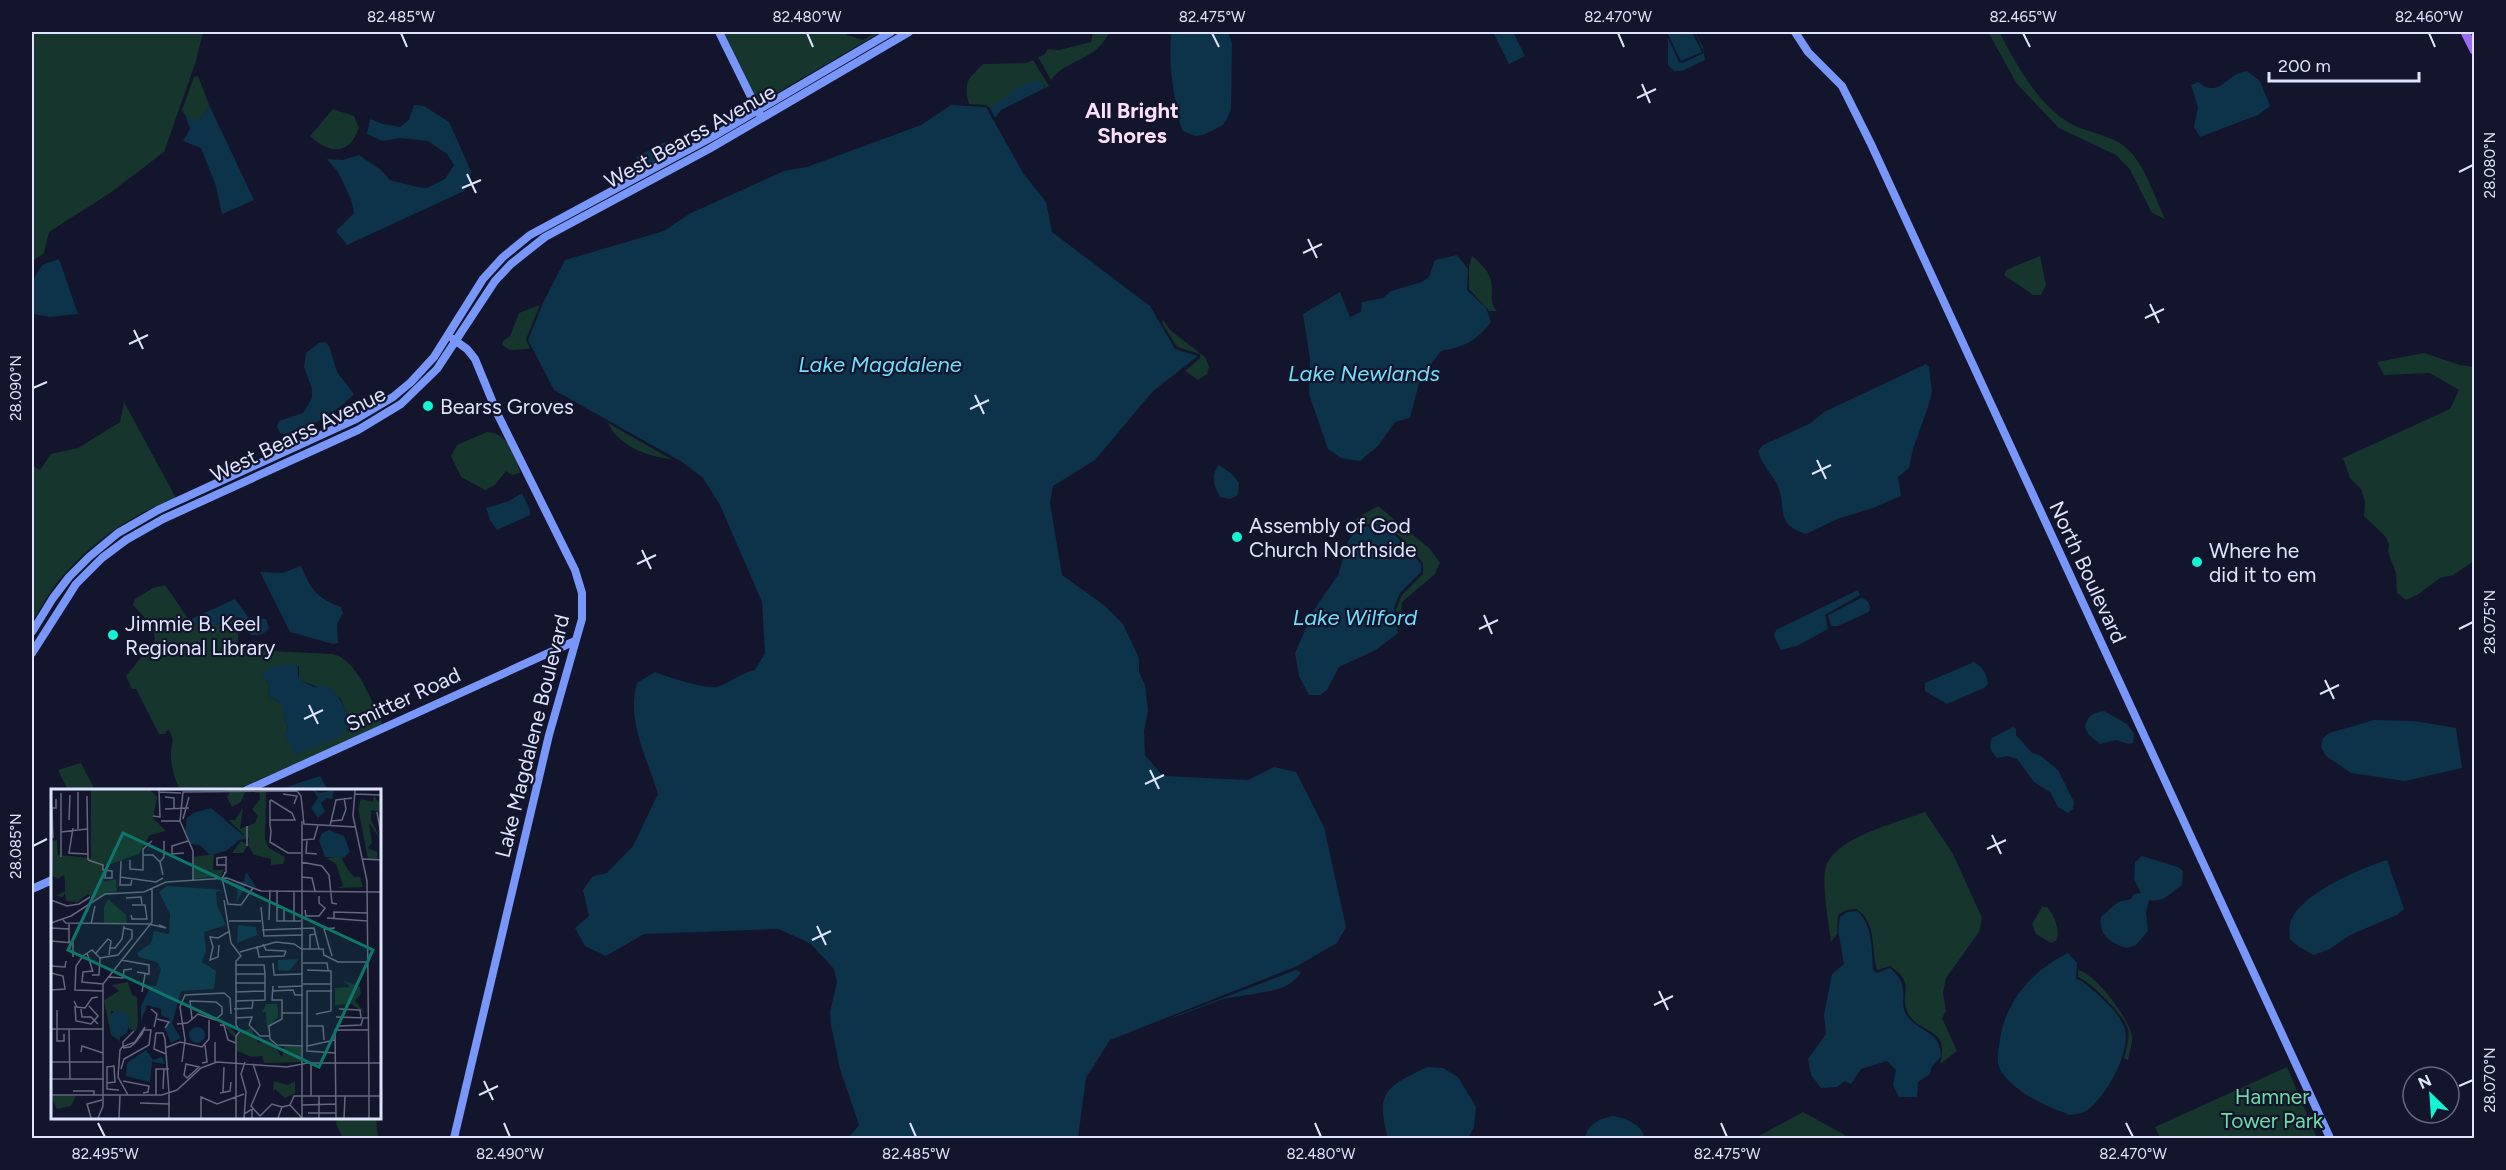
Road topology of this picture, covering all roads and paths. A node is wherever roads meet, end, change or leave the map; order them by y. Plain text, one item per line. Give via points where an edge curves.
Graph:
1 (719, 32) edge
2 (891, 32) edge
3 (909, 32) edge
4 (1795, 32) edge
5 (2465, 32) edge
6 (2475, 50) edge
7 (760, 114) junction
8 (452, 339) junction
9 (61, 587) junction
10 (32, 632) edge
11 (42, 636) junction
12 (575, 642) junction
13 (32, 653) edge
14 (249, 789) edge
15 (51, 880) edge
16 (32, 889) edge
17 (454, 1138) edge
18 (2330, 1138) edge

1 - 7 street
2 - 7 street, West Bearss Avenue
3 - 7 street, West Bearss Avenue
4 - 18 street, North Boulevard via 1808,52 1842,86 1871,144
5 - 6 main road
7 - 8 street, West Bearss Avenue via 527,250 490,287
8 - 9 street, West Bearss Avenue via 419,374 381,405 144,517 102,546
8 - 11 street, West Bearss Avenue via 427,380 381,417 157,522 118,546 76,584
8 - 12 street, Lake Magdalene Boulevard via 475,359 498,415 578,576 583,612
9 - 10 street, West Bearss Avenue
9 - 11 street via 40,626
11 - 13 street, West Bearss Avenue
12 - 14 street, Smitter Road
12 - 17 street, Lake Magdalene Boulevard via 549,735
15 - 16 street

